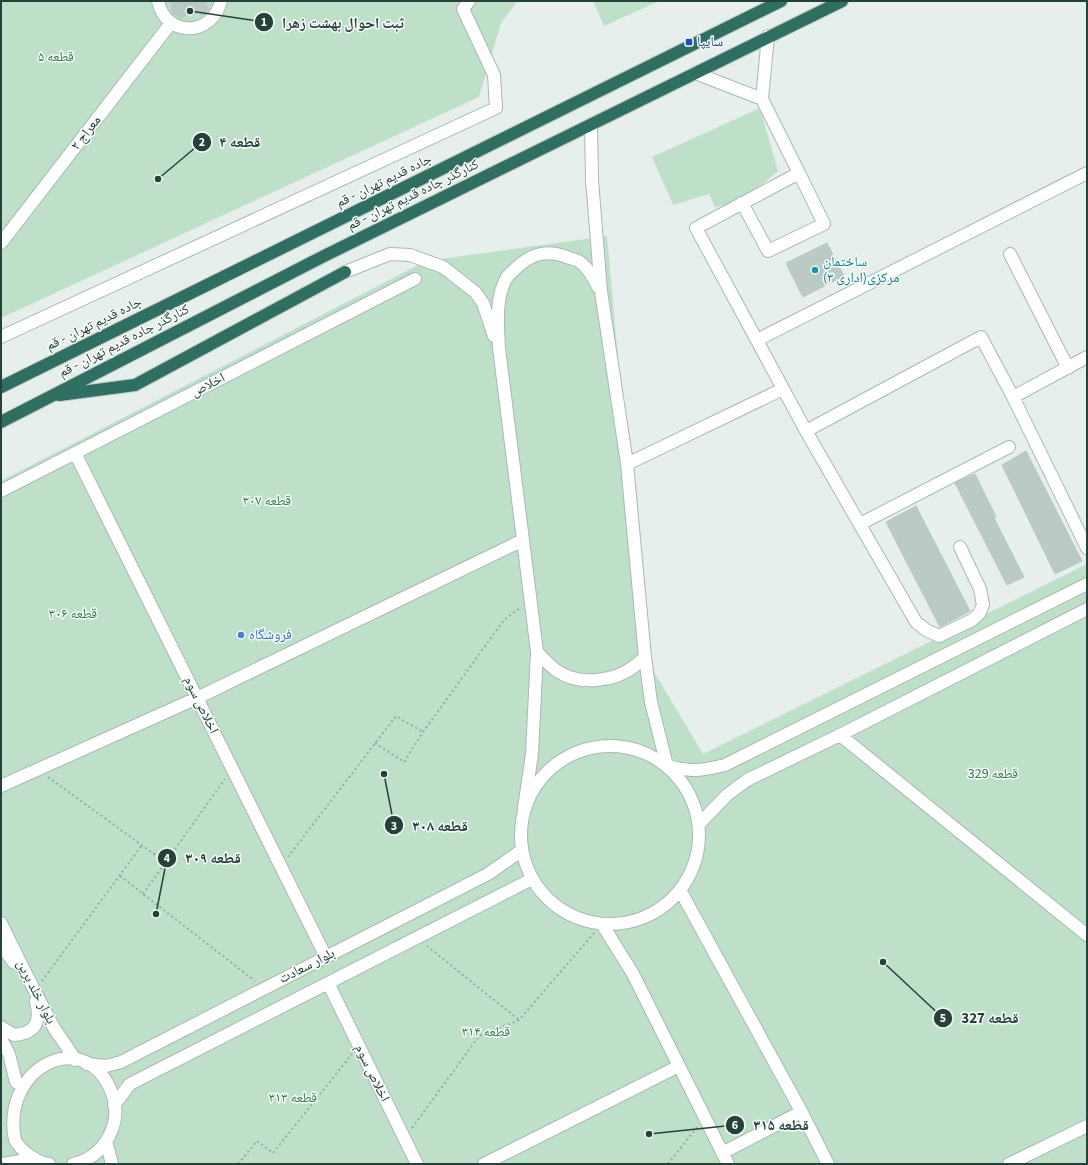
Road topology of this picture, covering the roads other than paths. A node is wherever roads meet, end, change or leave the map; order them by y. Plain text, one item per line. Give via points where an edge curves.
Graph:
1 (158, 1) edge
2 (221, 1) edge
3 (469, 1) edge
4 (781, 1) edge
5 (842, 1) edge
6 (171, 23) junction
7 (768, 36) junction
8 (694, 73) junction
9 (762, 99) junction
10 (591, 124) junction
11 (799, 173) junction
12 (1087, 173) edge
13 (742, 203) junction
14 (1, 243) edge
15 (1010, 254) dead end
16 (345, 272) joint
17 (415, 279) dead end
18 (601, 291) junction
19 (1, 337) edge
20 (757, 340) junction
21 (499, 348) junction
22 (1087, 357) edge
23 (1068, 368) junction
24 (1, 387) edge
25 (783, 389) junction
26 (50, 396) junction
27 (1013, 397) junction
28 (1, 422) edge
29 (806, 431) junction
30 (1009, 447) dead end
31 (75, 453) junction
32 (627, 464) junction
33 (1, 491) edge
34 (860, 524) junction
35 (523, 540) junction
36 (960, 547) dead end
37 (1087, 548) edge
38 (1087, 584) edge
39 (1087, 610) edge
40 (537, 652) junction
41 (645, 657) junction
42 (197, 698) junction
43 (840, 735) junction
44 (667, 766) junction
45 (1, 786) edge
46 (524, 808) junction
47 (698, 824) junction
48 (522, 850) junction
49 (532, 878) junction
50 (680, 890) junction
51 (1, 923) edge
52 (602, 924) junction
53 (1087, 935) edge
54 (1, 945) edge
55 (326, 956) junction
56 (328, 983) junction
57 (34, 990) junction
58 (1, 1027) edge
59 (1, 1040) edge
60 (75, 1060) junction
61 (87, 1064) junction
62 (679, 1066) junction
63 (16, 1082) junction
64 (10, 1094) junction
65 (114, 1105) junction
66 (4, 1107) dead end
67 (801, 1112) junction
68 (1087, 1126) edge
69 (106, 1142) junction
70 (722, 1153) junction
71 (30, 1156) junction
72 (3, 1164) edge
73 (47, 1164) edge
74 (73, 1164) edge
75 (112, 1164) edge
76 (417, 1164) edge
77 (484, 1164) edge
78 (728, 1164) edge
79 (828, 1164) edge
80 (1009, 1164) edge

1 - 6 street via 164,16
2 - 6 street via 218,12 202,26 191,28
3 - 19 street via 463,8 494,76 496,108
4 - 24 highway, جاده قدیم تهران - قم
5 - 7 highway, کنارگذر جاده قدیم تهران - قم
6 - 14 street, معراج ۲
7 - 8 highway, کنارگذر جاده قدیم تهران - قم
7 - 9 street
8 - 9 street
8 - 10 highway, کنارگذر جاده قدیم تهران - قم
9 - 11 street
10 - 18 street via 592,180
10 - 26 highway, کنارگذر جاده قدیم تهران - قم
11 - 13 street
11 - 13 street via 824,224 768,250
12 - 20 street
13 - 20 street via 696,228
15 - 23 street
16 - 21 street via 390,254 410,255 443,268 475,292 483,303
16 - 26 highway via 135,385
17 - 31 street, اخلاص
18 - 21 street via 590,272 579,261 547,252 531,257 506,278 499,298
18 - 32 street
20 - 25 street
21 - 35 street
22 - 23 street
23 - 27 street
25 - 29 street
25 - 32 street
26 - 28 highway, کنارگذر جاده قدیم تهران - قم
27 - 29 street via 981,337
27 - 37 street
29 - 34 street
30 - 34 street
31 - 33 street, اخلاص
31 - 42 street, اخلاص سوم
32 - 41 street
34 - 36 street via 916,622 939,636 972,620 979,614 983,605 980,589
35 - 40 street
35 - 42 street
38 - 44 street via 725,765 702,770
39 - 43 street
40 - 41 street via 556,671 567,677 588,680 607,679 620,674 636,666
40 - 46 street via 532,754
41 - 44 street via 652,702
42 - 45 street
42 - 55 street, اخلاص سوم
43 - 47 street via 747,780 727,795
43 - 53 street
44 - 46 street via 635,750 614,746 585,749 558,762 538,782
44 - 47 street via 682,782 692,801
46 - 48 street via 520,829
47 - 50 street via 698,847 692,870
48 - 49 street
48 - 55 street, بلوار سعادت via 488,874
49 - 52 street via 550,901 574,917
49 - 56 street, بلوار سعادت
50 - 52 street via 664,906 645,917 624,923
50 - 67 street
51 - 57 street, بلوار خلد برین
52 - 62 street via 633,974
54 - 57 street
55 - 61 street, بلوار سعادت via 121,1062 106,1066
56 - 65 street, بلوار سعادت via 130,1084
56 - 76 street, اخلاص سوم
57 - 58 street via 39,1013 37,1024 24,1034 14,1035
57 - 60 street, بلوار خلد برین
59 - 63 street via 9,1054
60 - 61 street
60 - 63 street via 48,1059 25,1072
61 - 65 street via 108,1084
62 - 70 street
62 - 77 street
63 - 64 street
64 - 66 street
64 - 71 street via 7,1111 9,1128 17,1144
65 - 69 street via 114,1126
67 - 70 street
67 - 79 street
68 - 80 street
69 - 74 street via 95,1154
69 - 75 street
70 - 78 street
71 - 72 street via 21,1161
71 - 73 street

